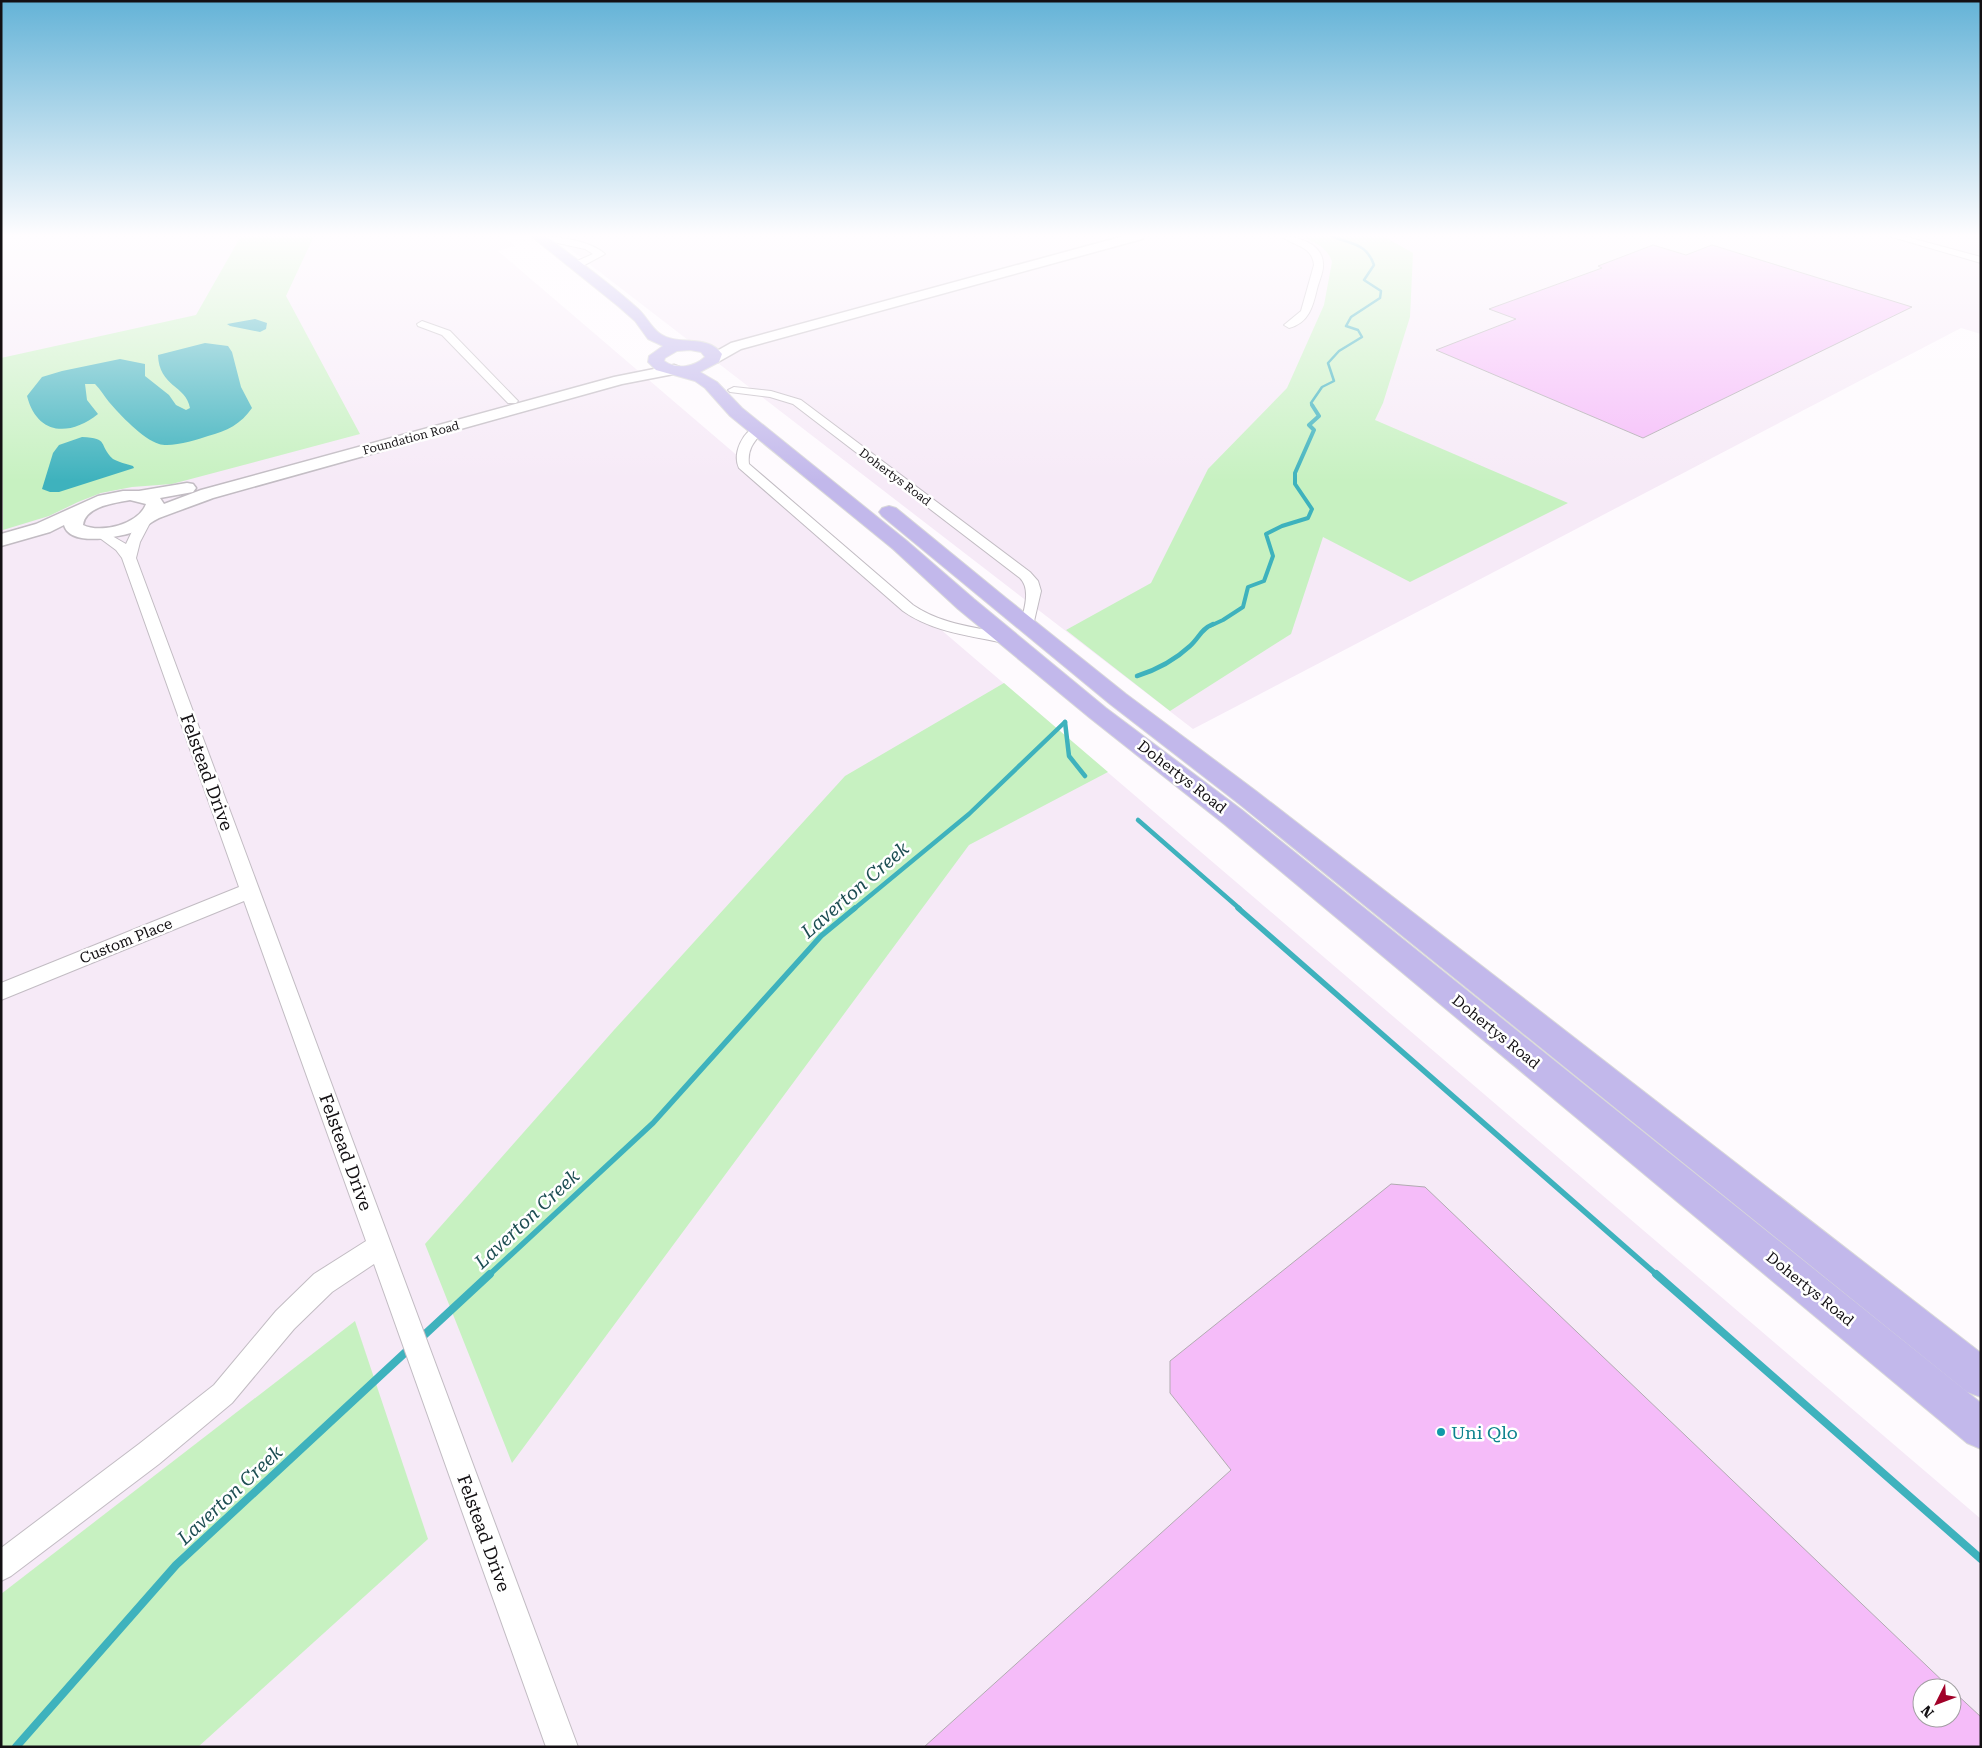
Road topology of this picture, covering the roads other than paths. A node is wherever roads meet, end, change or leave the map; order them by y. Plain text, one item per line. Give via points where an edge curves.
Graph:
1 (618, 318) edge
2 (638, 318) edge
3 (811, 318) edge
4 (840, 318) edge
5 (1300, 318) edge
6 (422, 324) dead end
7 (1289, 325) dead end
8 (674, 358) junction
9 (712, 360) junction
10 (734, 390) junction
11 (512, 401) junction
12 (757, 419) junction
13 (793, 436) dead end
14 (304, 462) junction
15 (141, 496) junction
16 (83, 509) junction
17 (148, 517) junction
18 (93, 533) junction
19 (1, 540) edge
20 (1, 550) edge
21 (129, 558) junction
22 (1018, 633) junction
23 (250, 890) junction
24 (1, 992) edge
25 (380, 1246) junction
26 (1981, 1378) edge
27 (1981, 1429) edge
28 (1, 1566) edge
29 (562, 1747) edge

1 - 8 main road, Dohertys Road
2 - 8 main road, Dohertys Road via 653,336 666,342
3 - 8 street, Foundation Road
4 - 9 street via 736,346
5 - 7 street
6 - 11 street via 446,333
8 - 9 main road via 698,368
8 - 9 main road, Dohertys Road via 710,350 714,354
8 - 11 street, Foundation Road
8 - 12 main road, Dohertys Road via 706,381 736,412
8 - 14 street, Foundation Road via 620,380
9 - 10 main road, Dohertys Road via 719,376
10 - 12 main road, Dohertys Road
10 - 22 street, Dohertys Road via 770,394 797,402 1026,575 1034,591
11 - 14 street, Foundation Road
12 - 22 main road, Dohertys Road via 900,545
12 - 22 street, Dohertys Road via 746,445 743,465 908,608 933,623
13 - 22 main road, Dohertys Road via 938,551
14 - 15 street, Foundation Road
14 - 17 street, Foundation Road via 198,496
15 - 16 street, Foundation Road via 112,498
15 - 17 street via 155,502 155,508
16 - 18 street via 72,521 73,526 78,531
16 - 19 street via 43,528
17 - 18 street, Foundation Road via 125,528
17 - 21 street via 133,542
18 - 20 street via 45,539
18 - 21 street, Felstead Drive via 121,547
21 - 23 street, Felstead Drive
22 - 26 main road, Dohertys Road via 1118,699 1255,803
22 - 27 main road, Dohertys Road via 1098,713 1233,817
23 - 24 street, Custom Place
23 - 25 street, Felstead Drive
25 - 28 street via 324,1284 285,1320 223,1394
25 - 29 street, Felstead Drive

